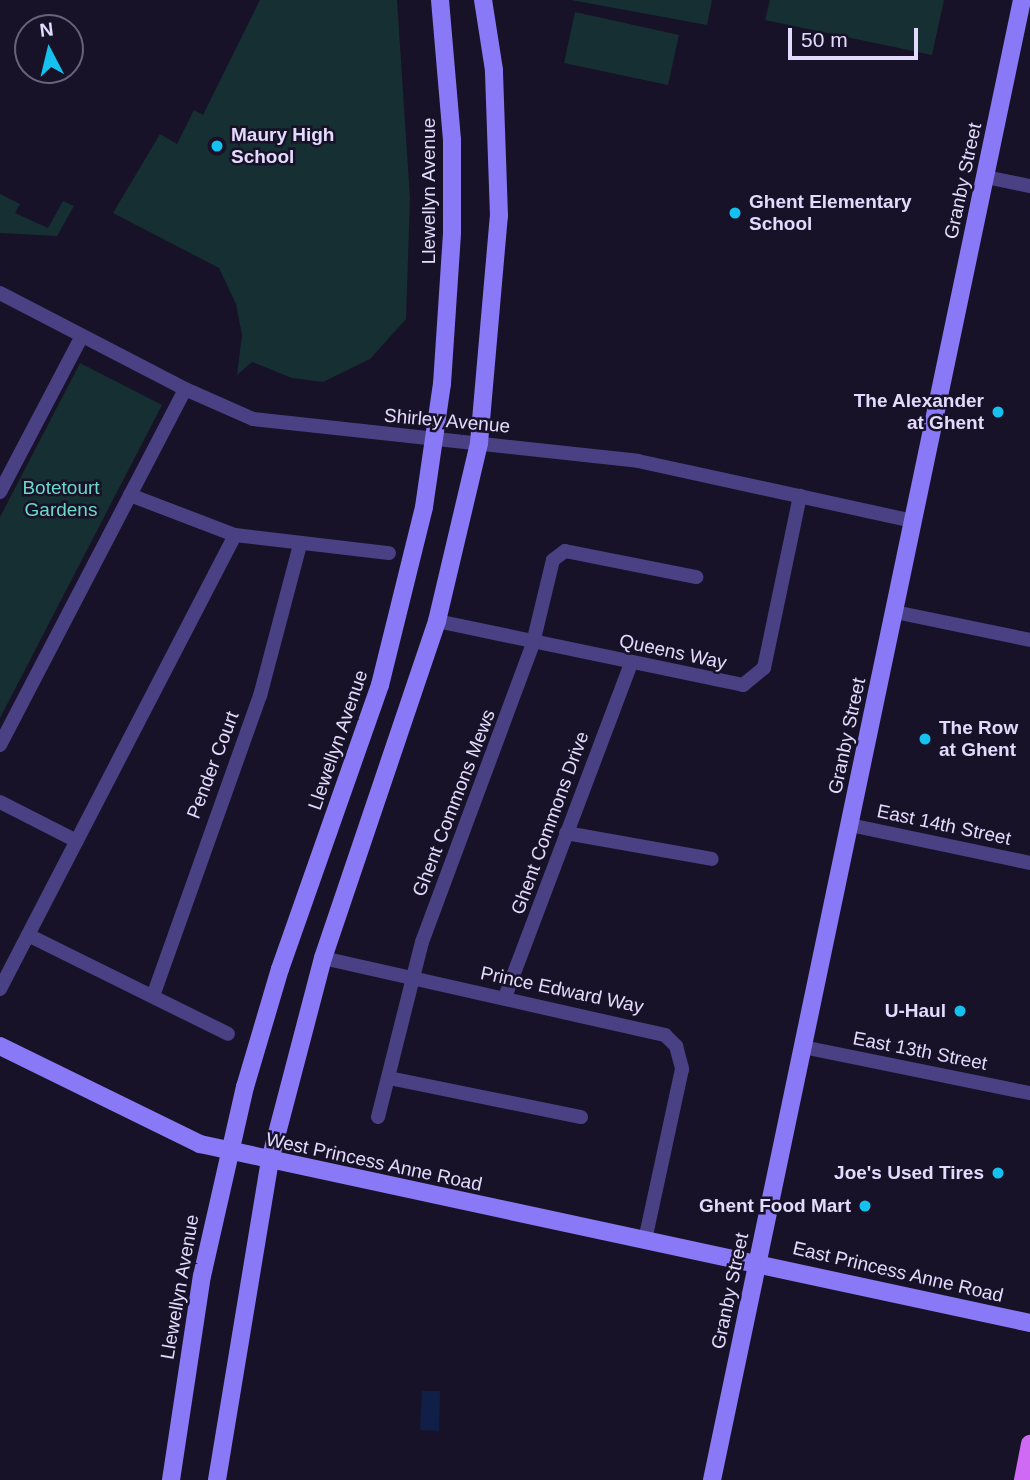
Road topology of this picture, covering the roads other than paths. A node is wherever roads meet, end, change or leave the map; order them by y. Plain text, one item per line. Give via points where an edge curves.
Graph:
1 (440, 0) edge
2 (484, 0) edge
3 (1022, 0) edge
4 (986, 177) junction
5 (1030, 186) edge
6 (0, 293) edge
7 (82, 336) junction
8 (185, 389) junction
9 (434, 439) junction
10 (479, 443) junction
11 (0, 492) edge
12 (130, 495) junction
13 (800, 496) junction
14 (914, 521) junction
15 (235, 535) junction
16 (300, 545) junction
17 (389, 553) dead end
18 (696, 577) dead end
19 (895, 612) junction
20 (438, 621) junction
21 (1030, 640) edge
22 (533, 643) junction
23 (631, 663) junction
24 (0, 745) edge
25 (0, 802) edge
26 (850, 825) junction
27 (566, 833) junction
28 (77, 841) junction
29 (712, 859) dead end
30 (1030, 863) edge
31 (28, 935) junction
32 (323, 958) junction
33 (412, 979) junction
34 (0, 989) edge
35 (153, 996) junction
36 (506, 997) junction
37 (228, 1034) dead end
38 (0, 1046) edge
39 (803, 1047) junction
40 (389, 1078) junction
41 (1030, 1093) edge
42 (378, 1117) dead end
43 (581, 1117) dead end
44 (229, 1151) junction
45 (270, 1160) junction
46 (645, 1240) junction
47 (758, 1263) junction
48 (1030, 1323) edge
49 (1030, 1444) edge
50 (171, 1480) edge
51 (217, 1480) edge
52 (712, 1480) edge
53 (1023, 1480) edge

1 - 9 street, Llewellyn Avenue via 452,140 452,232 448,324
2 - 10 street via 494,69 499,216
3 - 4 street, Granby Street
4 - 5 street
4 - 14 street, Granby Street
6 - 7 street, Shirley Avenue
7 - 8 street, Shirley Avenue
7 - 11 street
8 - 9 street, Shirley Avenue via 253,419
8 - 12 street
9 - 10 street, Shirley Avenue
9 - 44 street, Llewellyn Avenue via 411,567 380,685 280,969
10 - 13 street, Shirley Avenue via 638,461
10 - 20 street
12 - 15 street
12 - 24 street
13 - 14 street, Shirley Avenue
13 - 23 street, Queens Way via 764,668 756,678 734,685
14 - 19 street, Granby Street
15 - 16 street
15 - 28 street
16 - 17 street
16 - 35 street, Pender Court via 260,695
18 - 22 street, Ghent Commons Mews via 565,551 553,560
19 - 21 street
19 - 26 street, Granby Street
20 - 22 street, Queens Way
20 - 32 street
22 - 23 street, Queens Way
22 - 33 street, Ghent Commons Mews
23 - 27 street, Ghent Commons Drive
25 - 28 street
26 - 30 street, East 14th Street
26 - 39 street, Granby Street
27 - 29 street
27 - 36 street, Ghent Commons Drive
28 - 31 street
31 - 34 street
31 - 35 street
32 - 33 street, Prince Edward Way
32 - 45 street
33 - 36 street, Prince Edward Way
33 - 40 street, Ghent Commons Mews
35 - 37 street
36 - 46 street, Prince Edward Way via 654,1030 676,1046 681,1069
38 - 44 street, West Princess Anne Road via 200,1144
39 - 41 street, East 13th Street
39 - 47 street, Granby Street
40 - 42 street, Ghent Commons Mews
40 - 43 street
44 - 45 street, West Princess Anne Road
44 - 50 street, Llewellyn Avenue via 202,1276
45 - 46 street, West Princess Anne Road
45 - 51 street
46 - 47 street, West Princess Anne Road
47 - 48 street, East Princess Anne Road
47 - 52 street, Granby Street
49 - 53 main road

